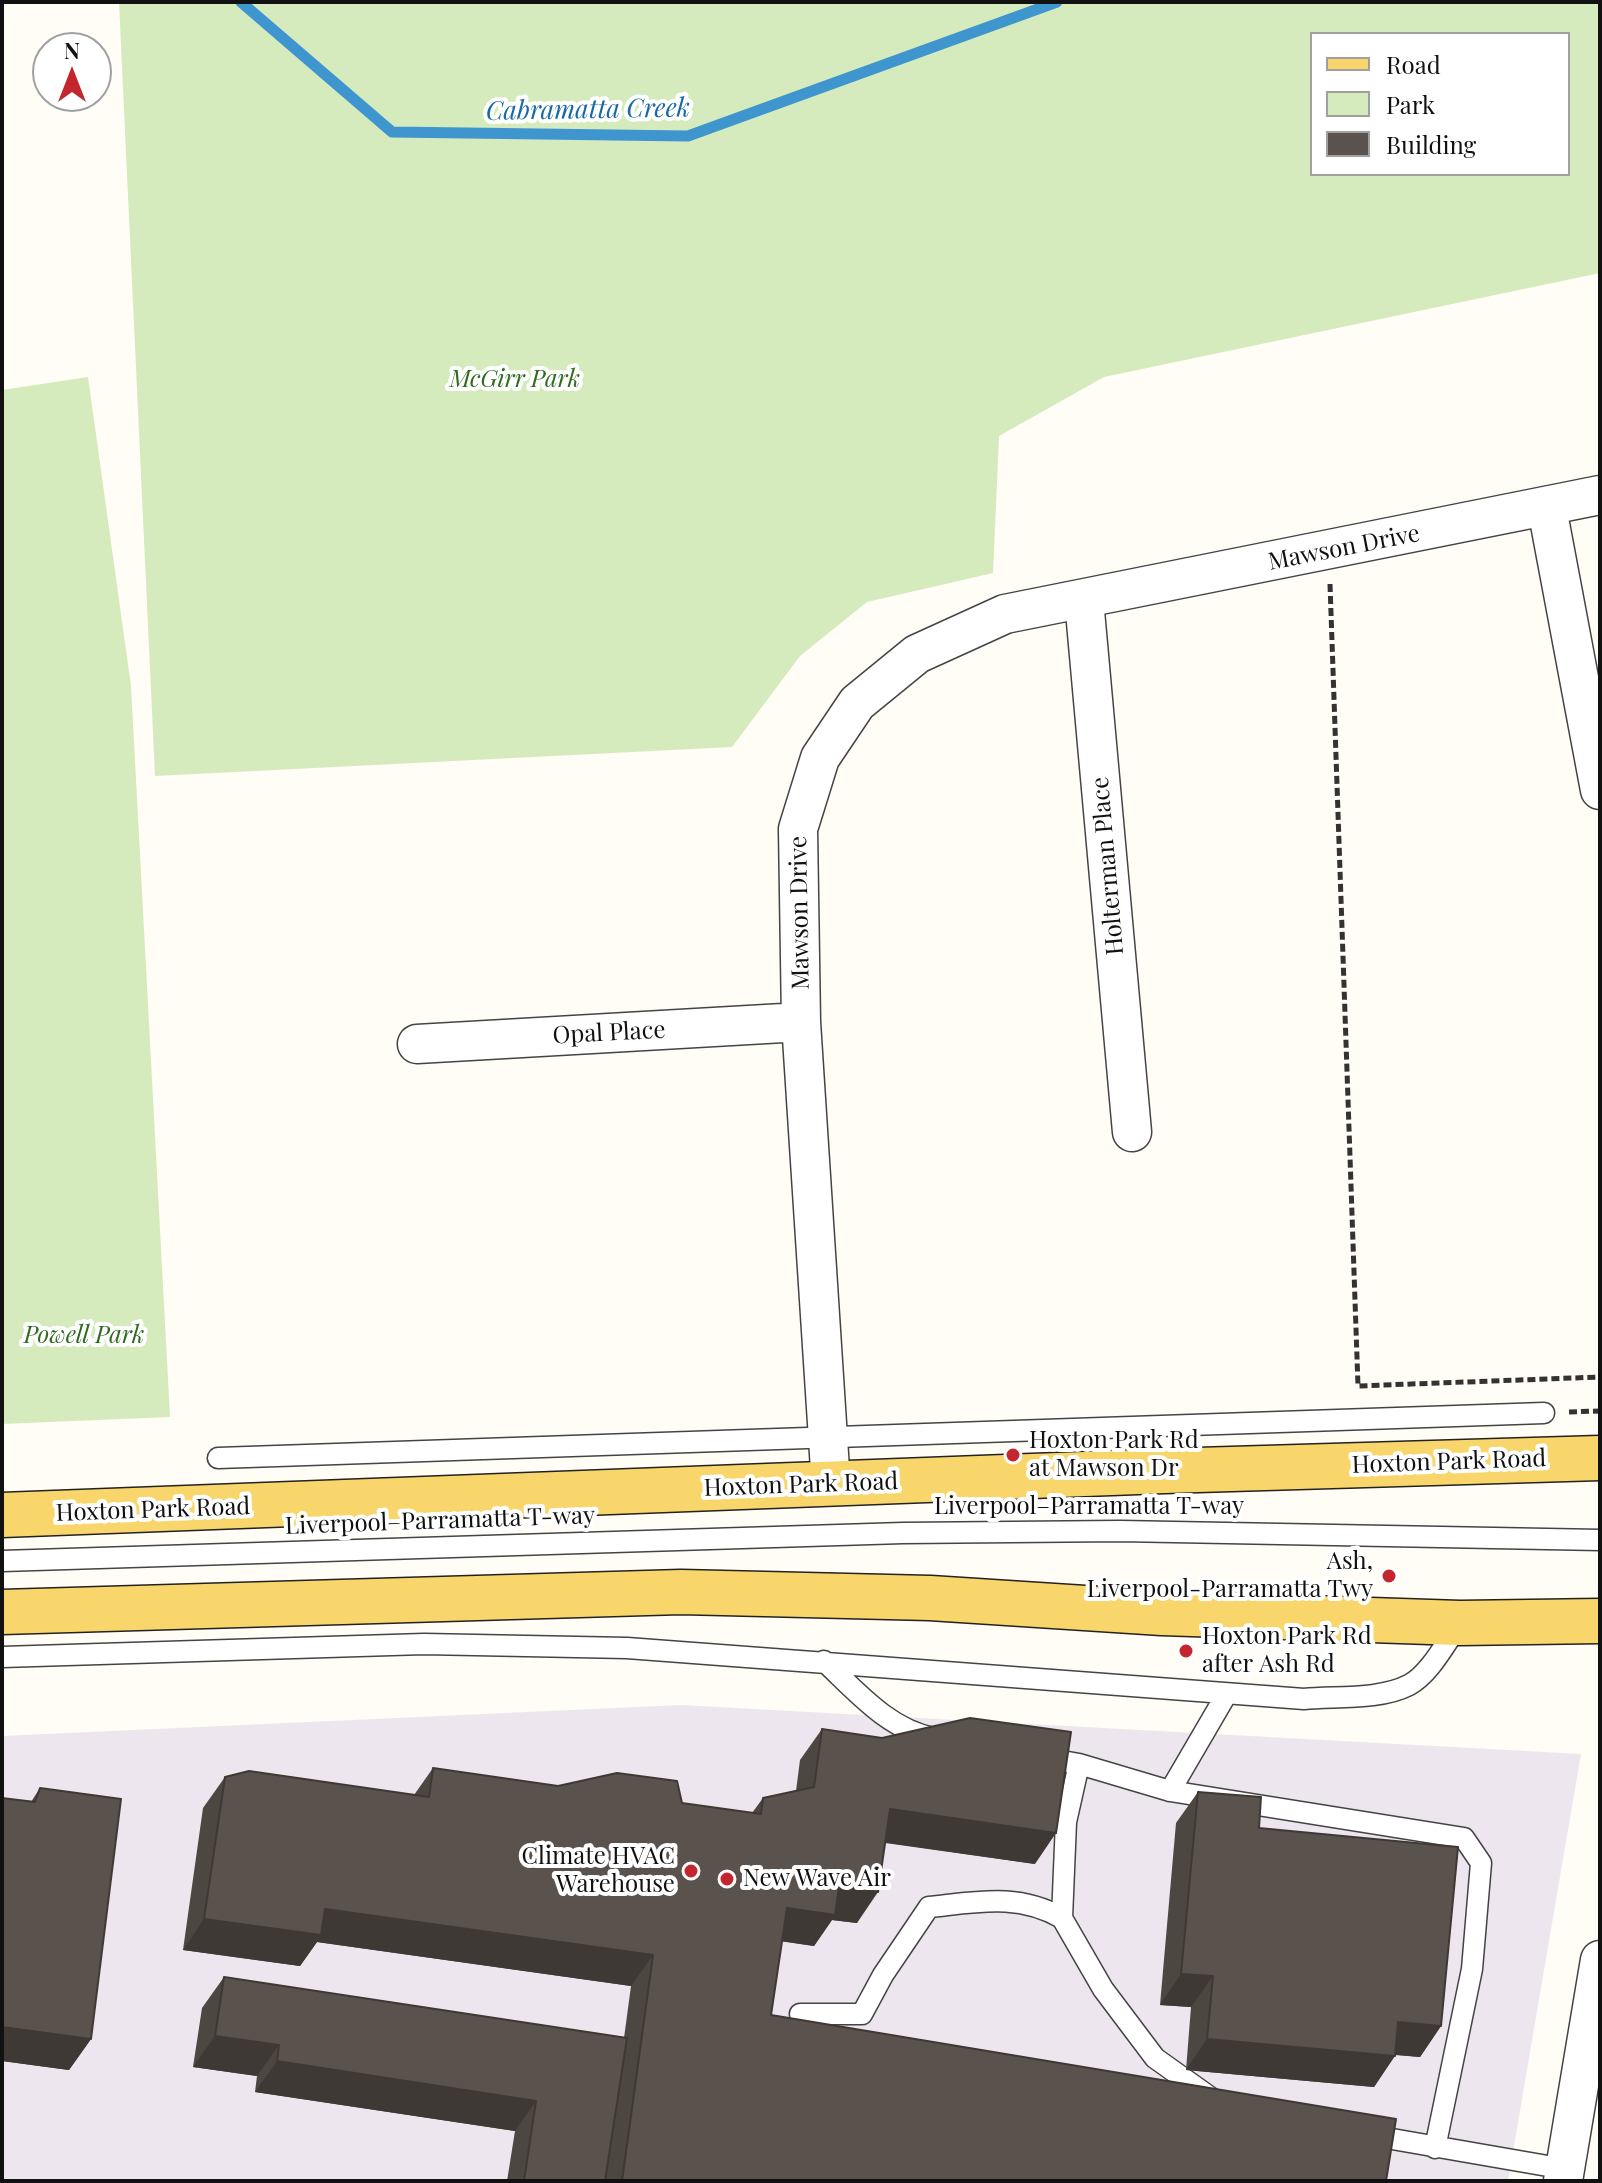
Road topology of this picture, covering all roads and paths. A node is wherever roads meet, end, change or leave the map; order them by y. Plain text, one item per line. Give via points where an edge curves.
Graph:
1 (1600, 495) edge
2 (1547, 508) junction
3 (1329, 551) junction
4 (1084, 600) junction
5 (1600, 790) edge
6 (801, 1022) junction
7 (417, 1044) dead end
8 (1132, 1132) dead end
9 (1600, 1377) edge
10 (1544, 1413) dead end
11 (827, 1435) junction
12 (218, 1458) dead end
13 (1600, 1458) edge
14 (831, 1485) junction
15 (2, 1515) edge
16 (1600, 1540) edge
17 (2, 1561) edge
18 (2, 1612) edge
19 (1600, 1621) edge
20 (1460, 1623) junction
21 (2, 1657) edge
22 (824, 1661) junction
23 (1226, 1695) junction
24 (953, 1742) edge
25 (1023, 1754) edge
26 (1079, 1764) junction
27 (1170, 1791) junction
28 (1062, 1918) junction
29 (1600, 1960) edge
30 (800, 2014) dead end
31 (1238, 2109) edge
32 (1344, 2130) edge
33 (1435, 2148) junction
34 (1564, 2175) edge

1 - 2 street, Mawson Drive
2 - 3 street, Mawson Drive
2 - 5 street
3 - 4 street, Mawson Drive
3 - 9 path via 1358,1386
4 - 6 street, Mawson Drive via 1005,614 917,654 857,703 820,758 798,829
4 - 8 street, Holterman Place
6 - 7 street, Opal Place
6 - 11 street, Mawson Drive
10 - 11 lane
11 - 12 lane
11 - 14 street, Mawson Drive
13 - 14 main road, Hoxton Park Road
14 - 15 main road, Hoxton Park Road
16 - 17 lane, Liverpool–Parramatta T-way via 1120,1531 903,1533
18 - 20 main road via 681,1592
19 - 20 main road
20 - 23 lane via 1410,1685 1304,1699
21 - 22 lane via 424,1644 627,1648
22 - 23 lane
22 - 24 lane via 913,1734
23 - 27 lane
25 - 26 lane
26 - 27 lane
26 - 28 lane via 1066,1822
27 - 33 lane via 1464,1838 1481,1863 1473,1954
28 - 30 lane via 1036,1903 929,1907 862,2014
28 - 31 lane via 1103,1989 1155,2058 1222,2106
29 - 34 street
32 - 33 lane
33 - 34 lane

